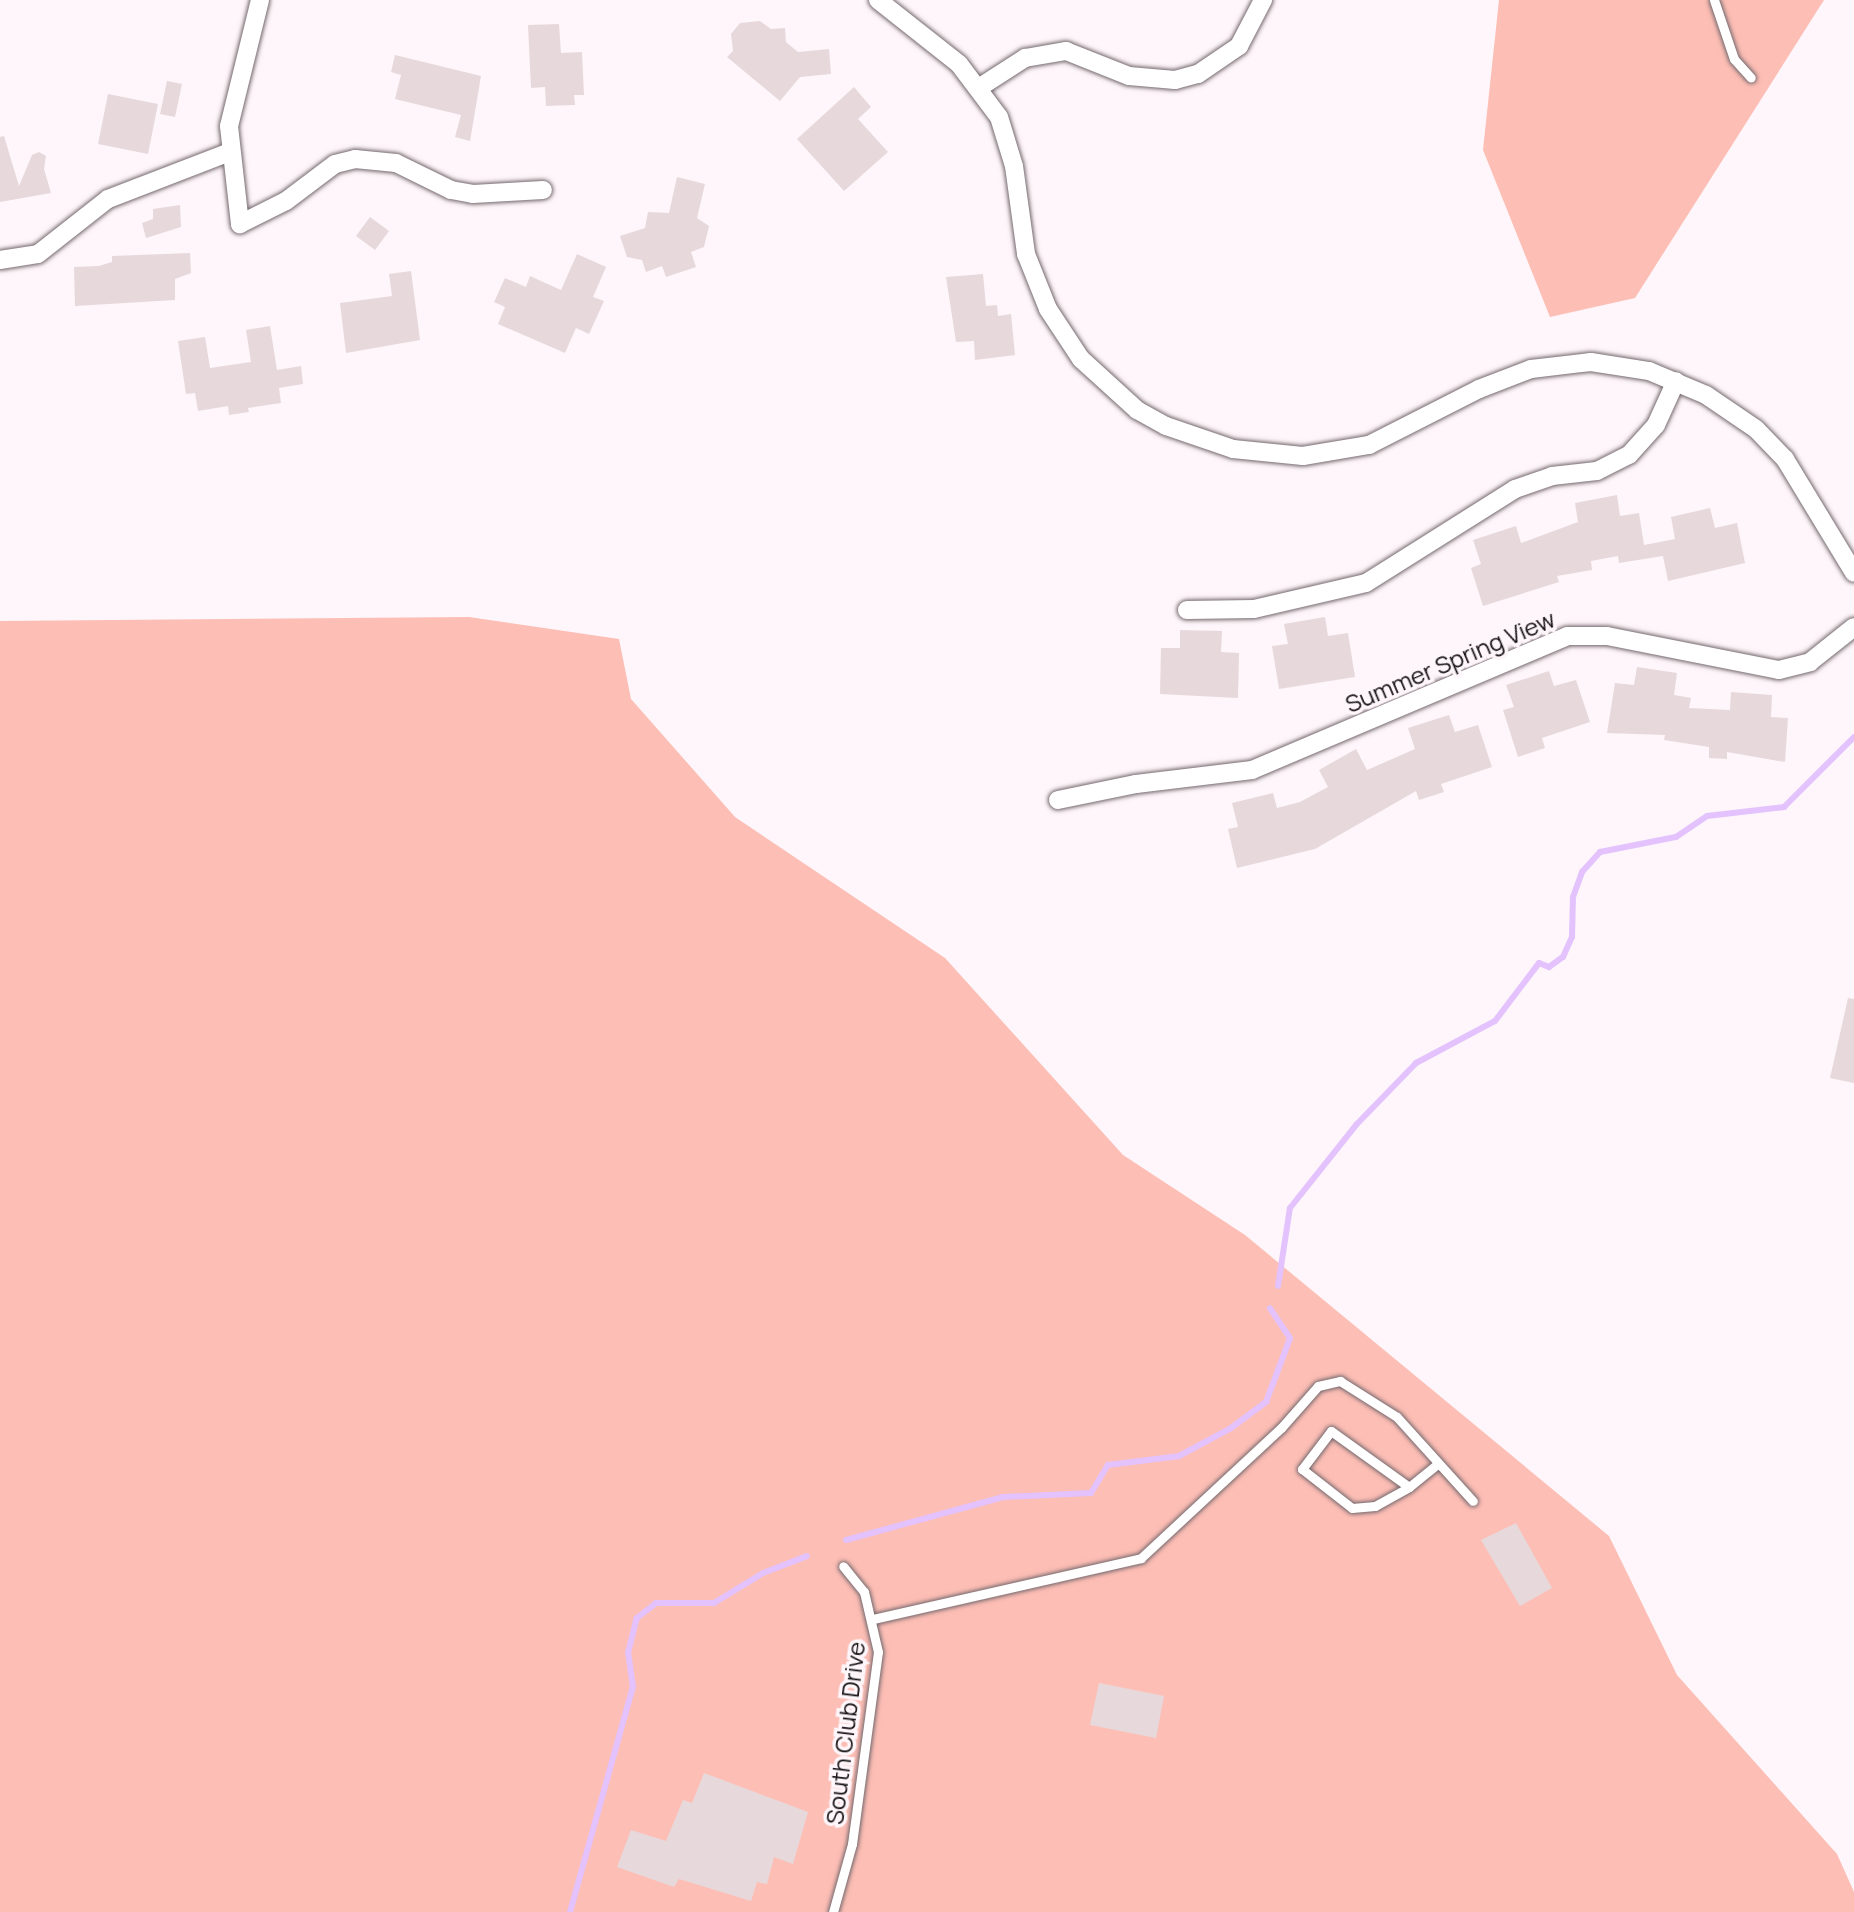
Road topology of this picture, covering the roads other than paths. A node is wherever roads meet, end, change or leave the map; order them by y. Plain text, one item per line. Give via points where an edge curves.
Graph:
1 (260, 0) edge
2 (878, 0) edge
3 (1263, 0) edge
4 (1714, 0) edge
5 (1751, 78) dead end
6 (980, 87) junction
7 (230, 152) junction
8 (543, 190) dead end
9 (0, 260) edge
10 (1676, 381) junction
11 (1854, 573) edge
12 (1187, 610) dead end
13 (1854, 627) edge
14 (1058, 800) dead end
15 (1436, 1465) junction
16 (1409, 1487) junction
17 (1473, 1501) dead end
18 (843, 1566) dead end
19 (873, 1619) junction
20 (833, 1912) edge

1 - 7 street via 233,100
2 - 6 street
3 - 6 street via 1239,46 1198,74 1175,80 1129,76 1066,51 1025,58
4 - 5 lane via 1734,59
6 - 10 street via 1009,141 1026,254 1048,309 1104,382 1166,426 1233,449 1303,456 1369,445 1531,369 1591,362
7 - 8 street via 240,224 286,201 335,164 375,158 473,194
7 - 9 street via 108,199 38,254
10 - 11 street via 1733,411 1785,459
10 - 12 street via 1656,425 1629,455 1597,471 1552,476 1515,489 1375,579 1254,609
13 - 14 street, Summer Spring View via 1810,662 1779,670 1607,636 1567,636 1252,770 1126,785
15 - 16 lane
15 - 17 lane
15 - 19 lane via 1397,1417 1340,1381 1318,1386 1281,1428 1141,1558
16 - 16 lane via 1375,1506 1352,1508 1302,1469 1331,1431
18 - 19 lane, South Club Drive via 864,1592
19 - 20 lane, South Club Drive via 878,1652 856,1814

